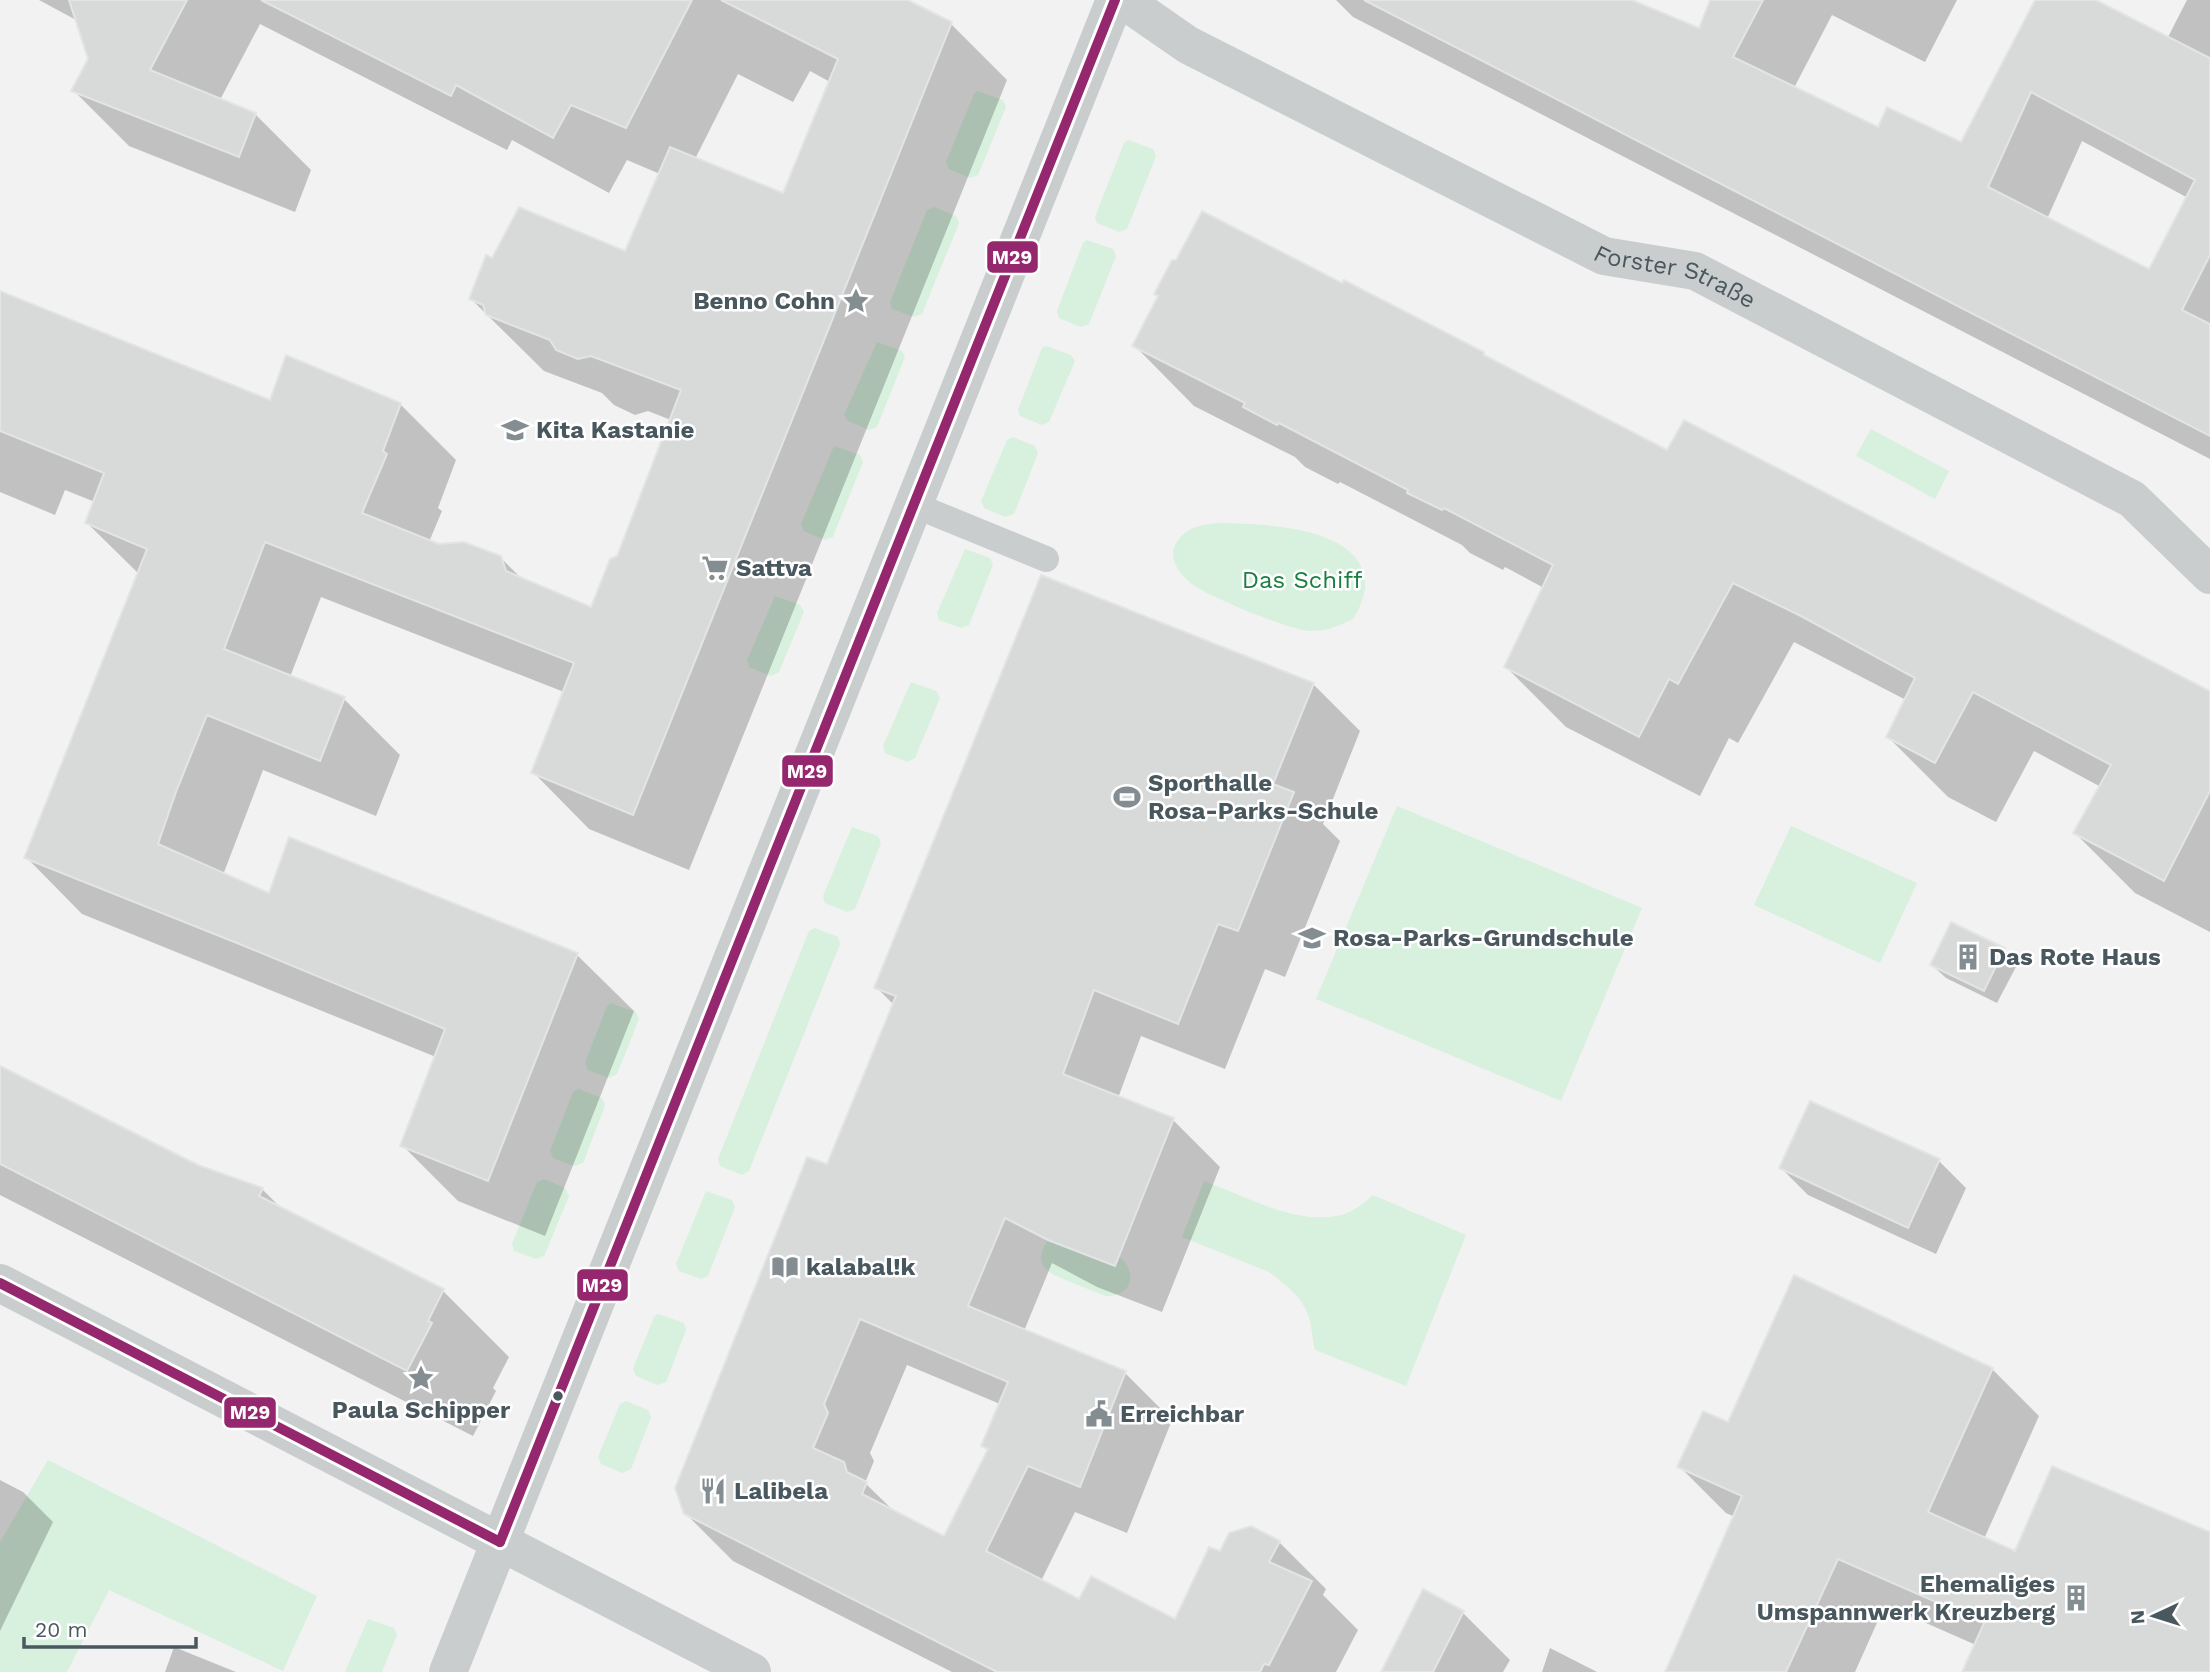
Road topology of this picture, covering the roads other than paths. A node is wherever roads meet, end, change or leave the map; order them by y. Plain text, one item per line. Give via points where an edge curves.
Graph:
1 (1115, 0) edge
2 (1124, 0) edge
3 (914, 505) junction
4 (1046, 558) dead end
5 (2210, 575) edge
6 (0, 1283) edge
7 (500, 1542) junction
8 (448, 1672) edge
9 (752, 1672) edge

1 - 3 street
2 - 5 street, Forster Straße via 1188,45 1604,256 1695,271 2132,499
3 - 4 lane
3 - 7 street
6 - 7 street
7 - 8 street
7 - 9 street

